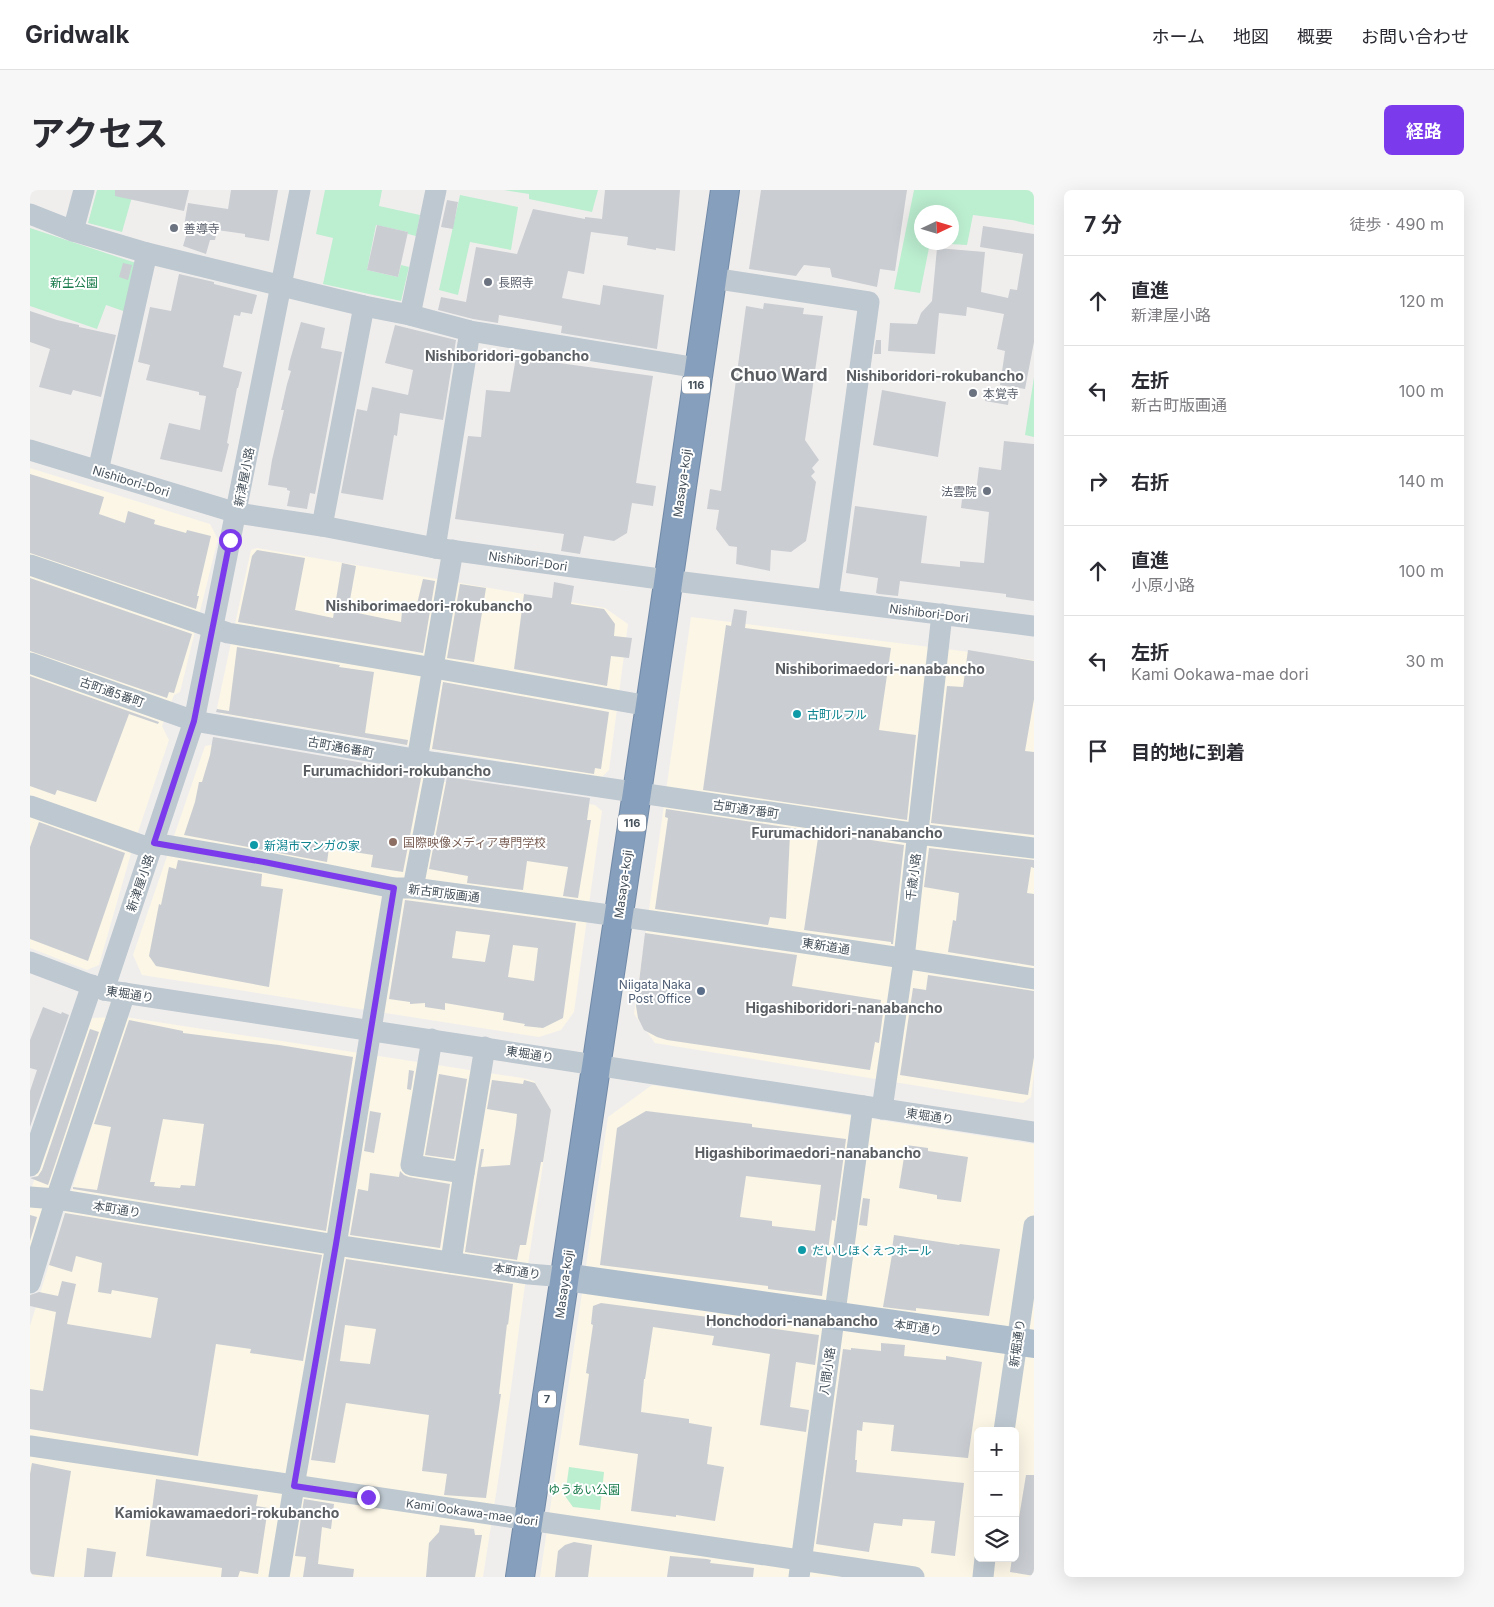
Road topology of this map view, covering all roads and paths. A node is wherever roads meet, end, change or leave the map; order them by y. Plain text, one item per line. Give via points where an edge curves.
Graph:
1 (84, 190) edge
2 (300, 190) edge
3 (436, 190) edge
4 (725, 190) edge
5 (30, 214) edge
6 (73, 231) junction
7 (147, 253) junction
8 (712, 278) junction
9 (281, 286) junction
10 (364, 306) junction
11 (410, 315) junction
12 (470, 331) junction
13 (698, 368) junction
14 (30, 450) edge
15 (98, 471) junction
16 (237, 513) junction
17 (322, 526) junction
18 (444, 549) junction
19 (30, 565) edge
20 (667, 580) junction
21 (828, 600) junction
22 (942, 614) junction
23 (1034, 626) edge
24 (212, 627) junction
25 (30, 663) edge
26 (434, 668) junction
27 (649, 706) junction
28 (194, 721) junction
29 (427, 762) junction
30 (636, 793) junction
31 (30, 806) edge
32 (918, 834) junction
33 (153, 846) junction
34 (1034, 848) edge
35 (403, 888) junction
36 (618, 916) junction
37 (904, 958) junction
38 (30, 962) edge
39 (1034, 979) edge
40 (107, 990) junction
41 (371, 1030) junction
42 (432, 1040) junction
43 (485, 1047) junction
44 (596, 1065) junction
45 (873, 1108) junction
46 (1034, 1132) edge
47 (30, 1166) edge
48 (464, 1173) junction
49 (30, 1197) edge
50 (56, 1199) junction
51 (1034, 1226) edge
52 (336, 1244) junction
53 (451, 1262) junction
54 (565, 1277) junction
55 (30, 1283) edge
56 (835, 1315) junction
57 (1026, 1342) edge
58 (1005, 1427) edge
59 (30, 1446) edge
60 (294, 1486) junction
61 (529, 1521) junction
62 (984, 1562) edge
63 (801, 1569) edge
64 (279, 1577) edge
65 (520, 1577) edge
66 (914, 1577) edge
67 (982, 1577) edge

1 - 6 street
2 - 9 street, 新津屋小路
3 - 11 street
4 - 8 highway, Masaya-koji / 116
5 - 6 street
6 - 7 street
7 - 9 street
7 - 15 street
8 - 13 highway, Masaya-koji / 116
8 - 21 street via 869,302
9 - 10 street
9 - 16 street, 新津屋小路
10 - 11 street
10 - 17 street
11 - 12 street
12 - 13 street
12 - 18 street
13 - 20 highway, Masaya-koji / 116
14 - 15 street, Nishibori-Dori
15 - 16 street, Nishibori-Dori
16 - 17 street, Nishibori-Dori
16 - 24 street, 新津屋小路
17 - 18 street, Nishibori-Dori
18 - 20 street, Nishibori-Dori
18 - 26 street
19 - 24 street
20 - 21 street, Nishibori-Dori
20 - 27 highway, Masaya-koji / 116
21 - 22 street, Nishibori-Dori
22 - 23 street, Nishibori-Dori
22 - 32 street, 千歳小路
24 - 26 street via 228,634
24 - 28 street, 新津屋小路
25 - 28 street, 古町通5番町
26 - 27 street
26 - 29 street
27 - 30 highway, Masaya-koji / 116
28 - 29 street, 古町通6番町
28 - 33 street, 新津屋小路
29 - 30 street, 古町通6番町
29 - 35 street
30 - 32 street, 古町通7番町
30 - 36 highway, Masaya-koji / 116
31 - 33 street, 新古町版画通
32 - 34 street, 古町通7番町
32 - 37 street, 千歳小路
33 - 35 street, 新古町版画通 via 264,862
33 - 40 street, 新津屋小路
35 - 36 street, 新古町版画通
35 - 41 street
36 - 37 street, 東新道通
36 - 44 highway, Masaya-koji / 116
37 - 39 street, 東新道通
37 - 45 street, 千歳小路
38 - 40 street, 東堀通り
40 - 41 street, 東堀通り
40 - 47 street
40 - 50 street
41 - 42 street, 東堀通り
41 - 52 street
42 - 43 street, 東堀通り
42 - 48 street via 411,1165
43 - 44 street, 東堀通り
43 - 48 street
44 - 45 street, 東堀通り
44 - 54 highway, Masaya-koji / 116
45 - 46 street, 東堀通り
45 - 56 street, 八間小路
48 - 53 street
49 - 50 street, 本町通り
50 - 52 street, 本町通り
50 - 55 street
51 - 57 street, 新堀通り
52 - 53 street, 本町通り
52 - 60 street
53 - 54 street, 本町通り
54 - 56 main road, 本町通り
54 - 61 highway, Masaya-koji / 7
56 - 57 main road, 本町通り
56 - 63 street, 八間小路
57 - 58 street, 新堀通り
59 - 60 street, Kami Ookawa-mae dori
60 - 61 street, Kami Ookawa-mae dori
60 - 64 street
61 - 63 street, Kami Ookawa-mae dori
61 - 65 highway, Masaya-koji / 7
62 - 67 street
63 - 66 street, Kami Ookawa-mae dori

